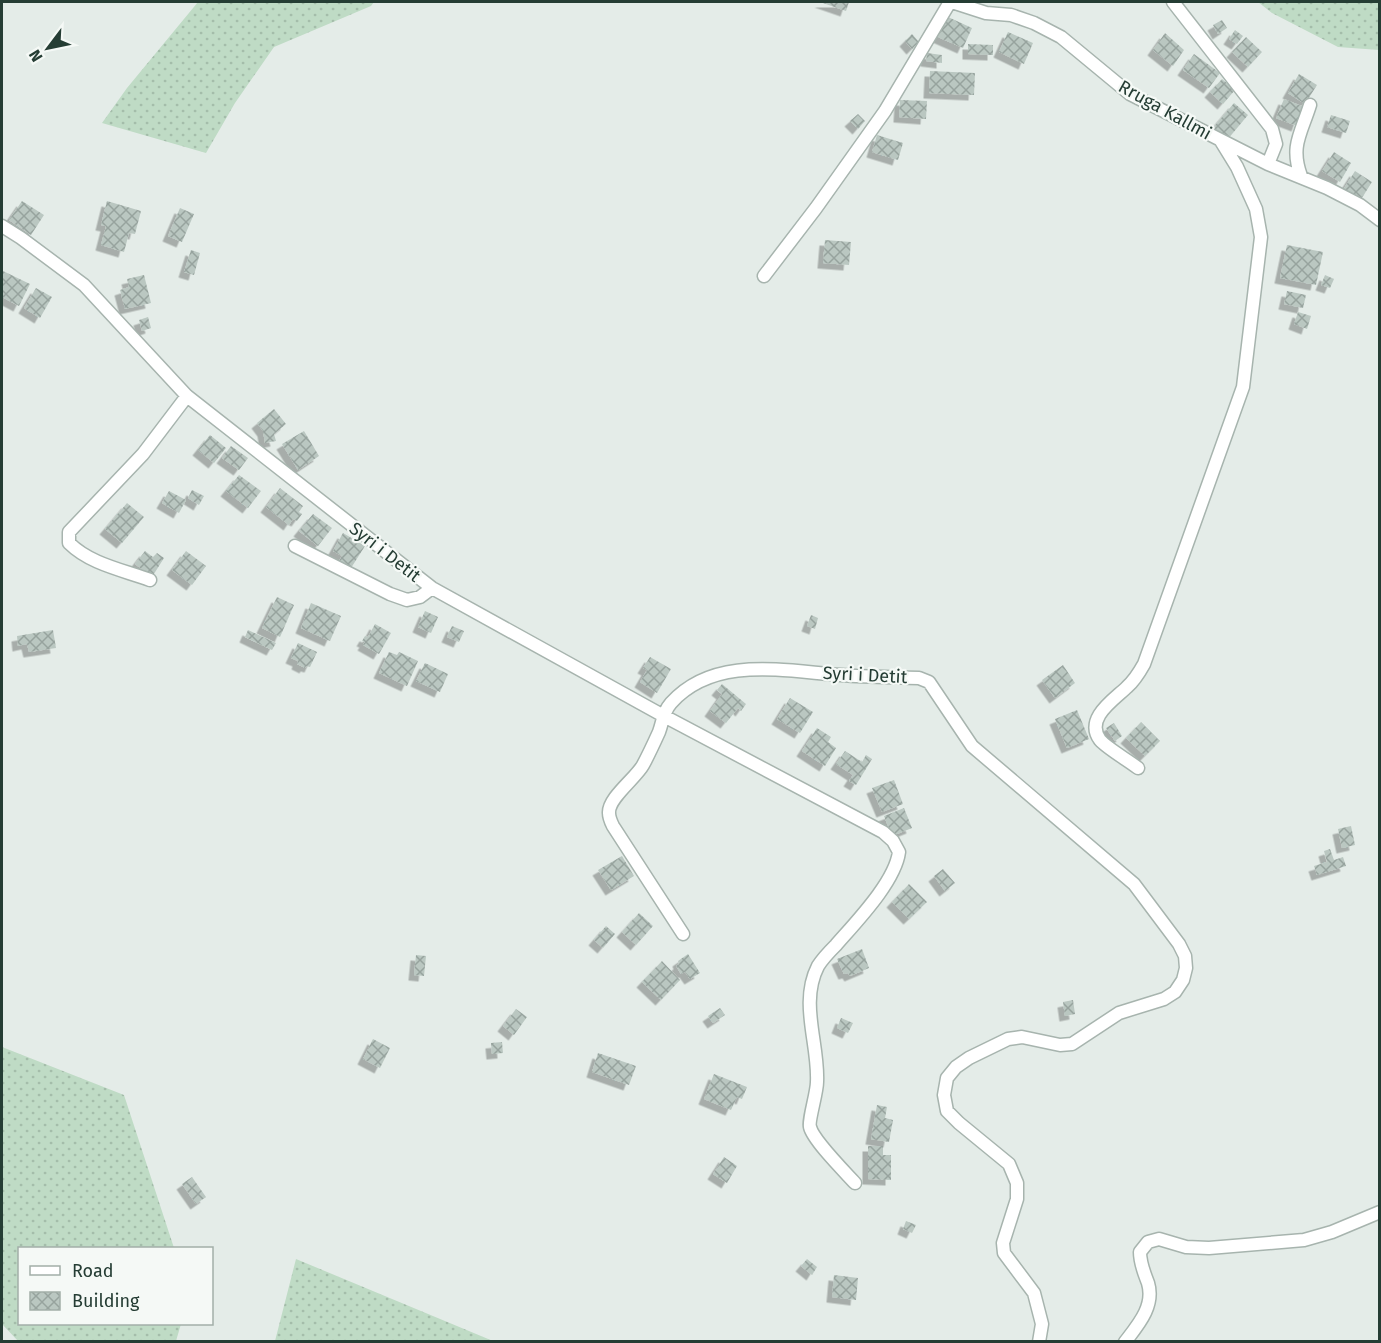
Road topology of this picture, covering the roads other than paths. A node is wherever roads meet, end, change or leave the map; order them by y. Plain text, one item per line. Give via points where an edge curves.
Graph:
1 (951, 2) edge
2 (1173, 2) edge
3 (1310, 105) dead end
4 (1221, 141) junction
5 (1268, 164) junction
6 (1301, 176) junction
7 (1380, 220) edge
8 (2, 226) edge
9 (764, 276) dead end
10 (187, 396) junction
11 (295, 546) dead end
12 (150, 579) dead end
13 (432, 588) junction
14 (663, 715) junction
15 (1138, 768) dead end
16 (683, 934) dead end
17 (855, 1183) dead end
18 (1380, 1212) edge
19 (1039, 1341) edge
20 (1125, 1341) edge

1 - 4 street, Rruga Kallmi via 1034,23 1060,37 1130,94
1 - 9 street via 885,111
2 - 5 street via 1272,129 1275,144
3 - 6 street via 1295,150
4 - 5 street, Rruga Kallmi
4 - 15 street via 1256,209 1261,237 1242,387 1144,664 1137,677 1103,708 1098,718 1096,731 1100,740
5 - 6 street, Rruga Kallmi
6 - 7 street, Rruga Kallmi via 1360,205
8 - 10 street, Syri i Detit via 84,285
10 - 12 street via 143,454 69,532 69,543 97,562
10 - 13 street, Syri i Detit
11 - 13 street via 407,600
13 - 14 street, Syri i Detit
14 - 16 street via 649,755 610,804 609,813 613,826
14 - 17 street via 883,832 899,852 895,867 870,906 819,965 810,993 817,1080 816,1100 808,1124 812,1134
14 - 19 street, Syri i Detit via 685,690 701,680 739,669 919,678 930,682 972,746 1134,884 1179,944 1185,956 1183,980 1164,999 1119,1013 1072,1044 1022,1037 1008,1039 969,1058 947,1078 947,1111 1009,1164 1017,1183 1004,1253 1034,1293 1042,1324
18 - 20 street via 1332,1233 1304,1240 1209,1248 1186,1247 1159,1239 1148,1242 1140,1252 1140,1268 1150,1297 1148,1310

